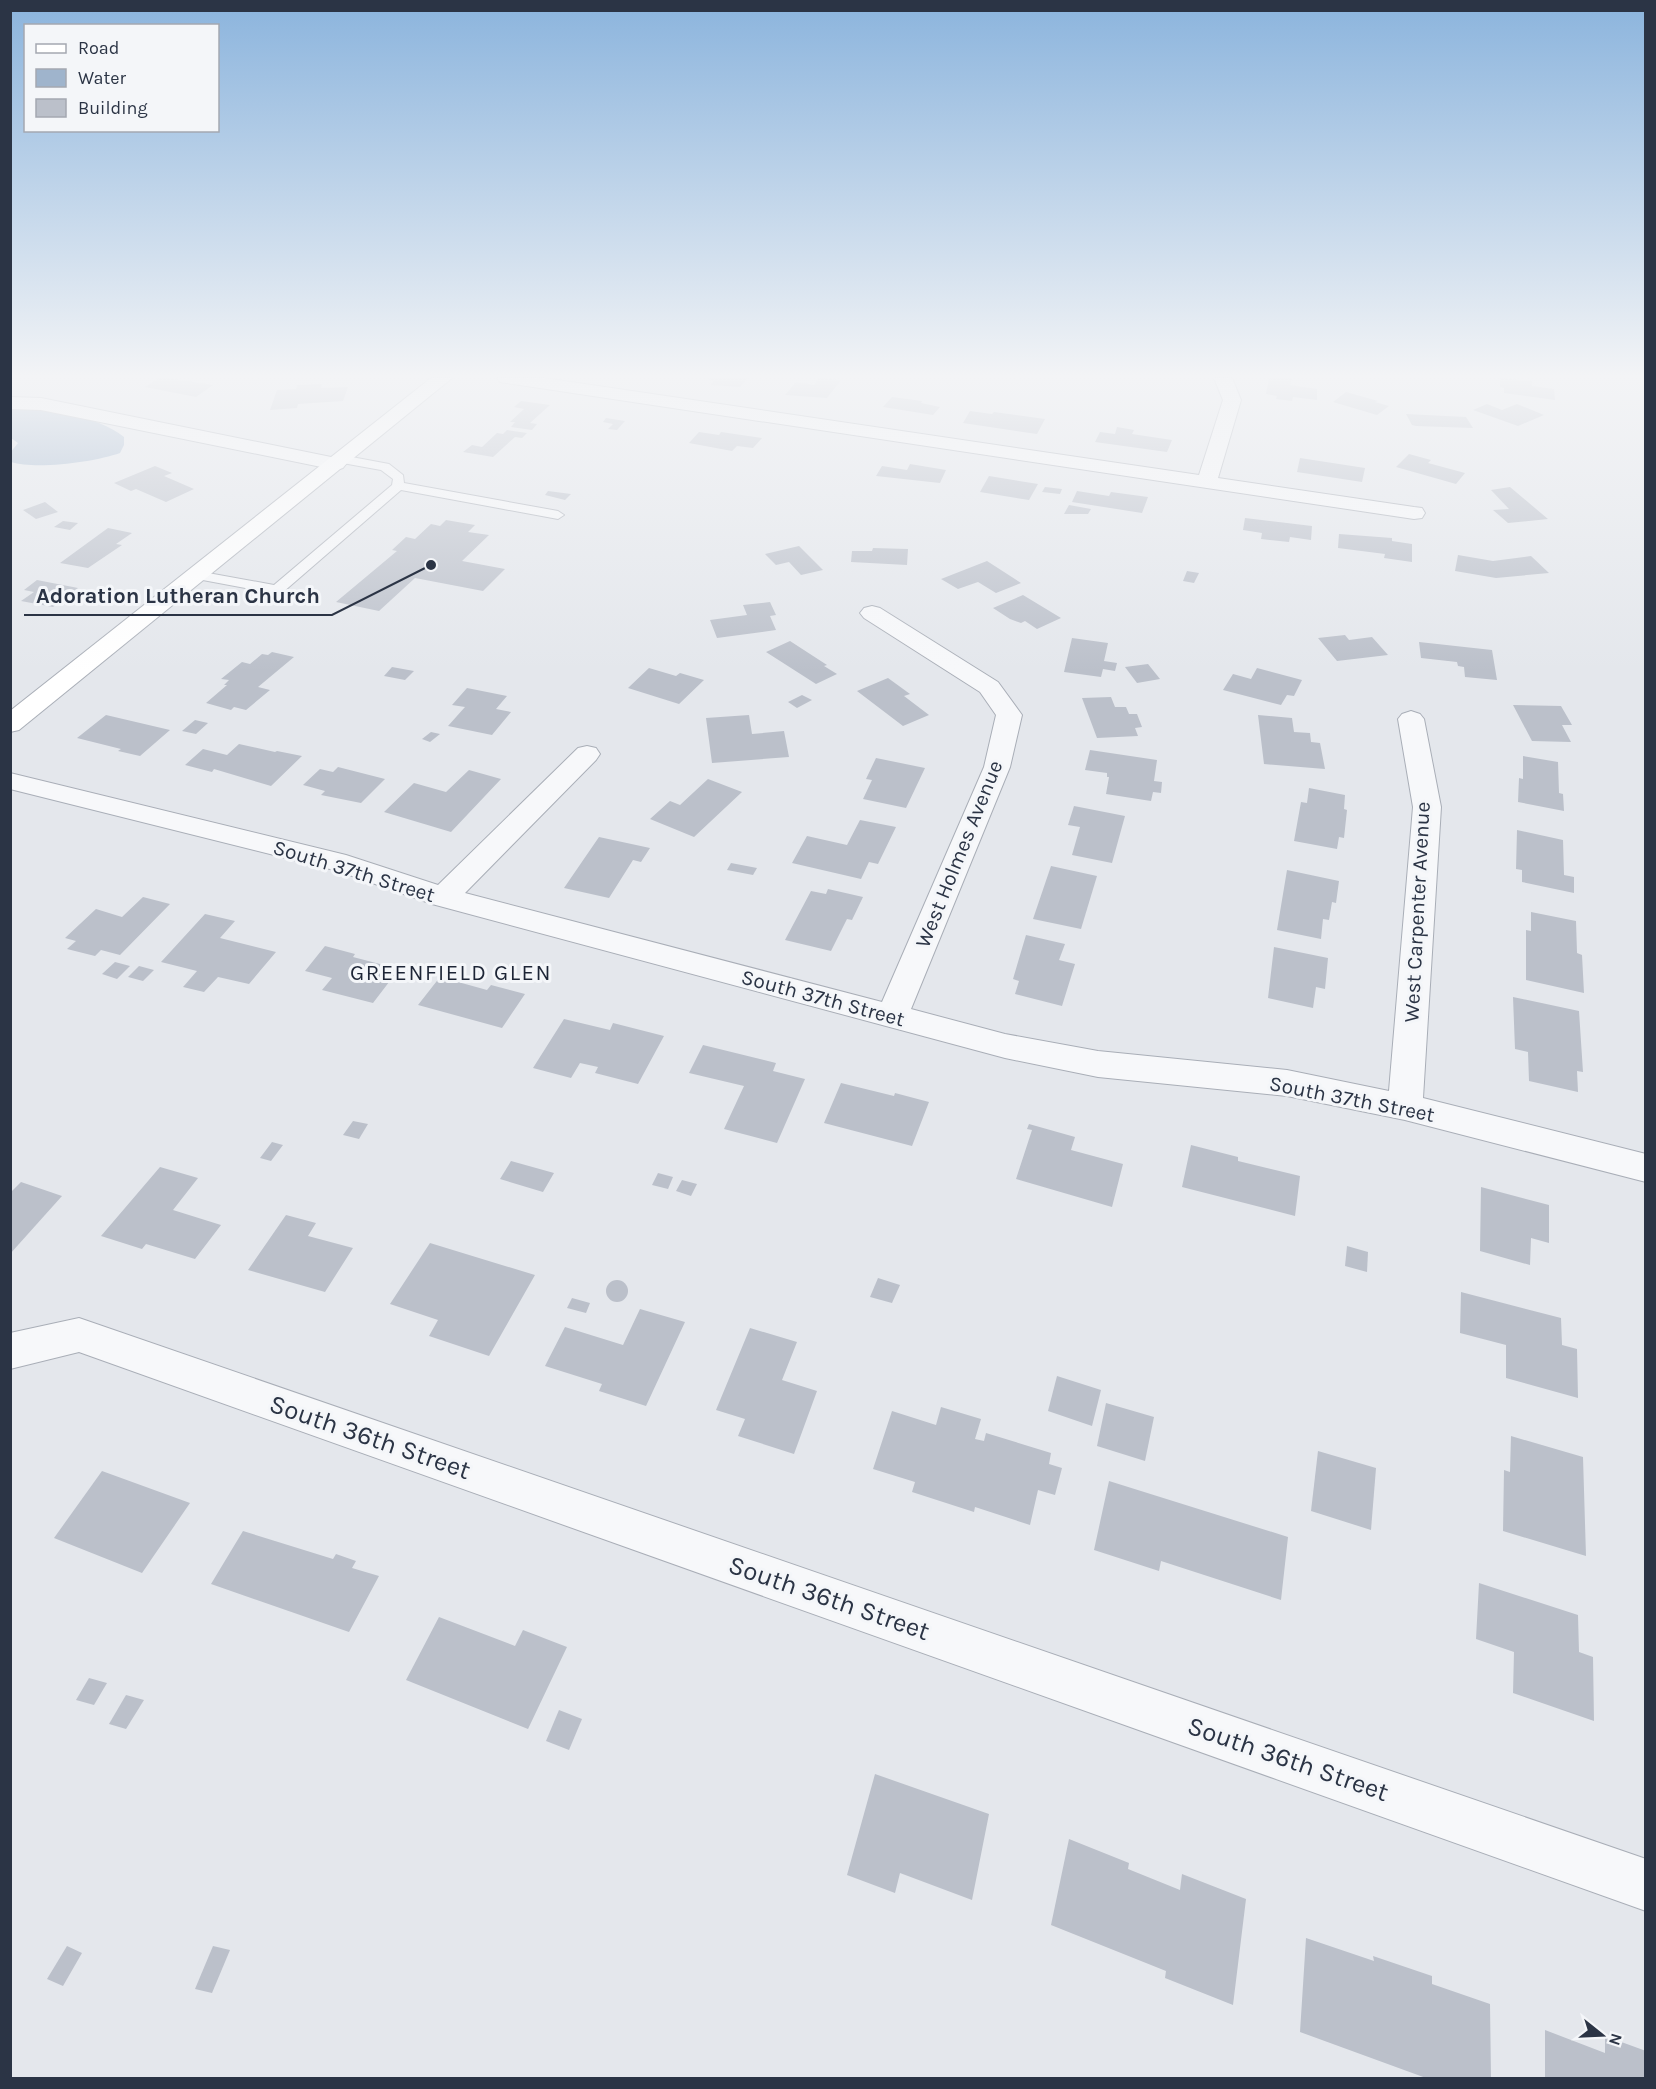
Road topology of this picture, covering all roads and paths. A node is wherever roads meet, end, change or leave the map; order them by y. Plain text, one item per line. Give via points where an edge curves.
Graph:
1 (322, 475) edge
2 (396, 475) edge
3 (1169, 475) edge
4 (1209, 475) edge
5 (1207, 481) junction
6 (398, 486) junction
7 (1414, 513) dead end
8 (558, 514) dead end
9 (197, 575) junction
10 (872, 613) dead end
11 (1411, 719) dead end
12 (10, 724) edge
13 (586, 754) dead end
14 (10, 781) edge
15 (443, 897) junction
16 (892, 1017) junction
17 (1405, 1107) junction
18 (1646, 1168) edge
19 (10, 1351) edge
20 (1646, 1885) edge

1 - 9 street
2 - 6 lane
3 - 5 street
4 - 5 street
5 - 7 street
6 - 8 lane
6 - 9 lane via 277,590
9 - 12 street
10 - 16 street, West Holmes Avenue via 989,687 1009,715 997,767
11 - 17 street, West Carpenter Avenue via 1427,807
13 - 15 street
14 - 15 street, South 37th Street via 346,864
15 - 16 street, South 37th Street
16 - 17 street, South 37th Street via 1005,1046 1098,1064 1287,1083
17 - 18 street, South 37th Street
19 - 20 street, South 36th Street via 79,1335

